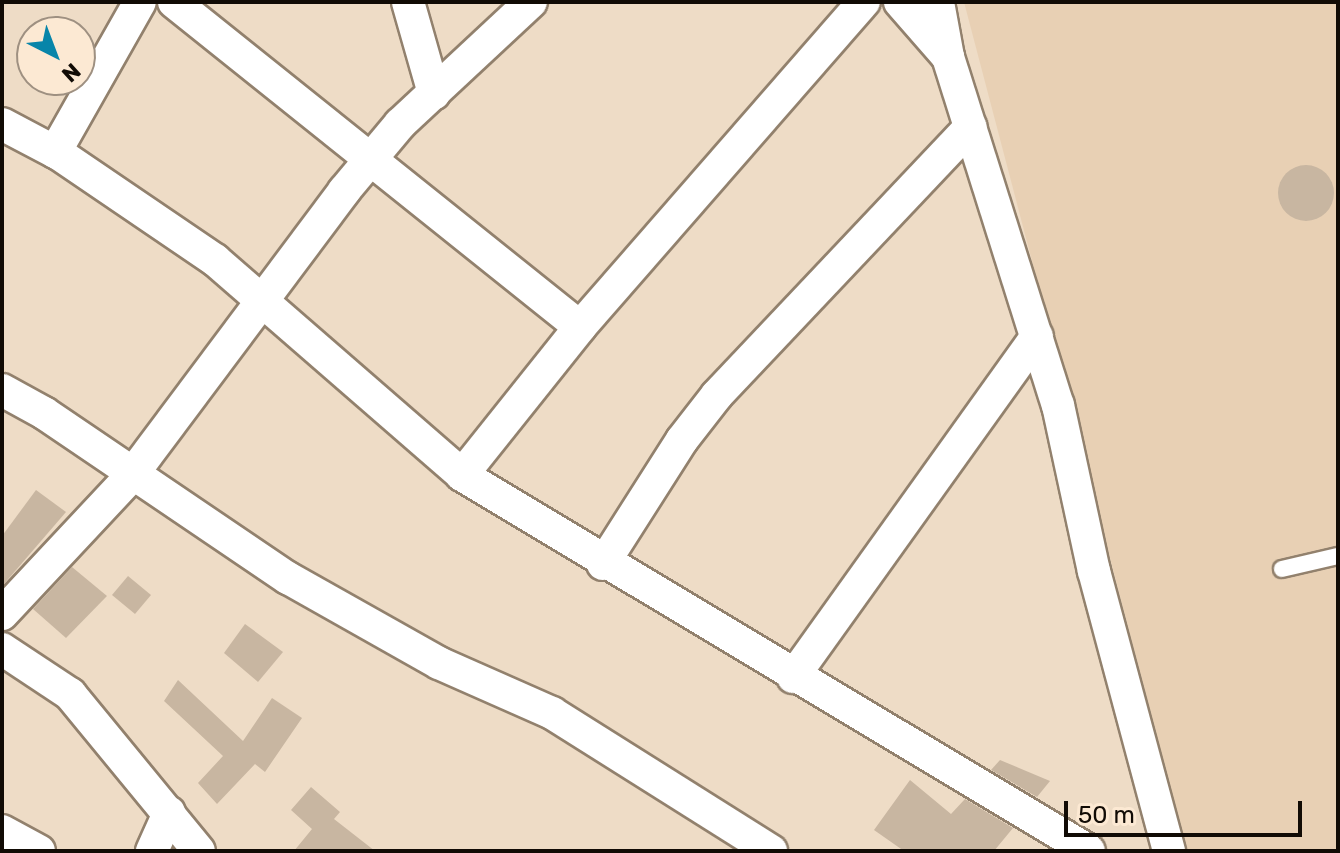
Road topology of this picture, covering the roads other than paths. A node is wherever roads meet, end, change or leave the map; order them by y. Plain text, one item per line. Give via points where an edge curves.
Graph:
1 (140, 2) edge
2 (174, 2) edge
3 (408, 2) edge
4 (531, 2) edge
5 (864, 2) edge
6 (900, 2) edge
7 (938, 2) edge
8 (948, 57) junction
9 (434, 93) junction
10 (2, 124) edge
11 (970, 127) junction
12 (55, 152) junction
13 (372, 158) junction
14 (267, 300) junction
15 (580, 327) junction
16 (1037, 336) junction
17 (2, 390) edge
18 (462, 475) junction
19 (131, 476) junction
20 (1338, 556) edge
21 (603, 564) junction
22 (1282, 569) dead end
23 (2, 614) edge
24 (2, 649) edge
25 (793, 677) junction
26 (169, 813) junction
27 (2, 831) edge
28 (755, 846) edge
29 (39, 851) edge
30 (152, 851) edge
31 (199, 851) edge
32 (1089, 851) edge
33 (1169, 851) edge

1 - 12 street
2 - 13 street
3 - 9 street
4 - 9 street
5 - 15 street
6 - 8 street
7 - 8 street
8 - 11 street
9 - 13 street
10 - 12 street
11 - 16 street
11 - 21 street via 717,395
12 - 14 street
13 - 14 street
13 - 15 street
14 - 18 street
14 - 19 street
15 - 18 street
16 - 25 street
16 - 33 street
17 - 19 street via 44,413
18 - 21 street
19 - 23 street
19 - 28 street via 288,578 439,663 552,713
20 - 22 lane
21 - 25 street
24 - 26 street via 70,694
25 - 32 street
26 - 30 street
26 - 31 street
27 - 29 street

